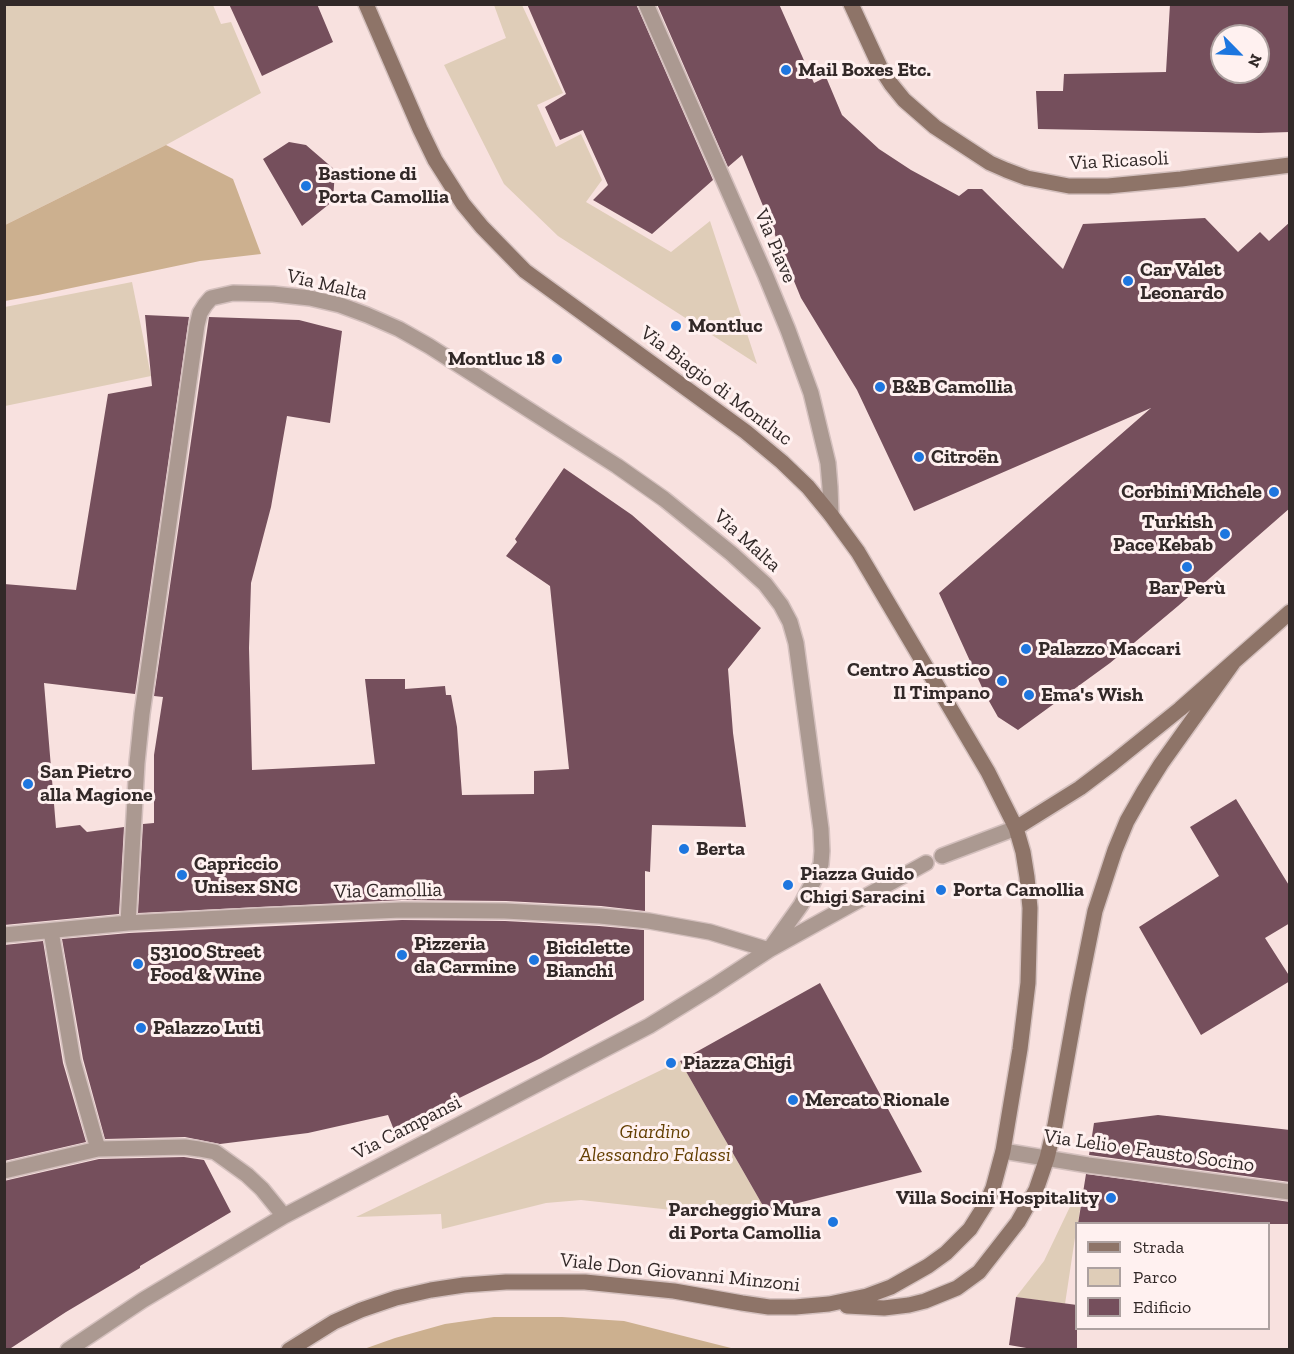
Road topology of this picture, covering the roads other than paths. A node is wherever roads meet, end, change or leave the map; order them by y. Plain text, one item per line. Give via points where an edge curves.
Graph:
1 (366, 4) edge
2 (646, 4) edge
3 (851, 4) edge
4 (1290, 165) edge
5 (831, 515) junction
6 (1290, 612) edge
7 (1233, 663) junction
8 (1016, 828) junction
9 (942, 856) dead end
10 (926, 863) dead end
11 (128, 923) junction
12 (51, 931) junction
13 (4, 935) edge
14 (769, 950) junction
15 (98, 1149) junction
16 (1003, 1151) junction
17 (1047, 1158) junction
18 (4, 1171) edge
19 (1290, 1192) edge
20 (284, 1216) junction
21 (829, 1304) junction
22 (68, 1350) edge
23 (289, 1350) edge

1 - 5 main road, Via Biagio di Montluc via 435,159 482,227 525,271 746,432 808,487
2 - 5 street, Via Piave via 765,274 811,393 828,464
3 - 4 main road, Via Ricasoli via 880,67 904,100 934,127 990,163 1027,178 1069,186 1108,186
5 - 8 main road, Via Biagio di Montluc via 858,552 988,772
6 - 7 main road
7 - 8 main road via 1113,764
7 - 17 main road via 1161,764 1127,821 1115,850 1095,910
8 - 9 street
8 - 16 main road, Viale Don Giovanni Minzoni via 1030,908 1029,973
10 - 14 street
11 - 12 street, Via Camollia
11 - 14 street, Via Camollia via 402,910 505,911 660,923 710,932
11 - 14 street, Via Malta via 142,714 197,325 211,298 233,293 273,294 340,305 429,345 664,499 732,554 765,584 781,605 796,644 822,851 821,864 801,905
12 - 13 street, Via Camollia
12 - 15 street via 73,1061
14 - 20 street, Via Campansi via 649,1026
15 - 18 street
15 - 20 street via 184,1147 216,1152 262,1189
16 - 17 street, Via Lelio e Fausto Socino
16 - 21 main road, Viale Don Giovanni Minzoni via 987,1202 970,1229 946,1253 891,1287
17 - 19 street, Via Lelio e Fausto Socino
17 - 21 main road via 1018,1222 979,1272 957,1288 909,1305 884,1308
20 - 22 street, Via Campansi
21 - 23 main road, Viale Don Giovanni Minzoni via 769,1307 674,1291 585,1282 506,1281 396,1298 334,1322

